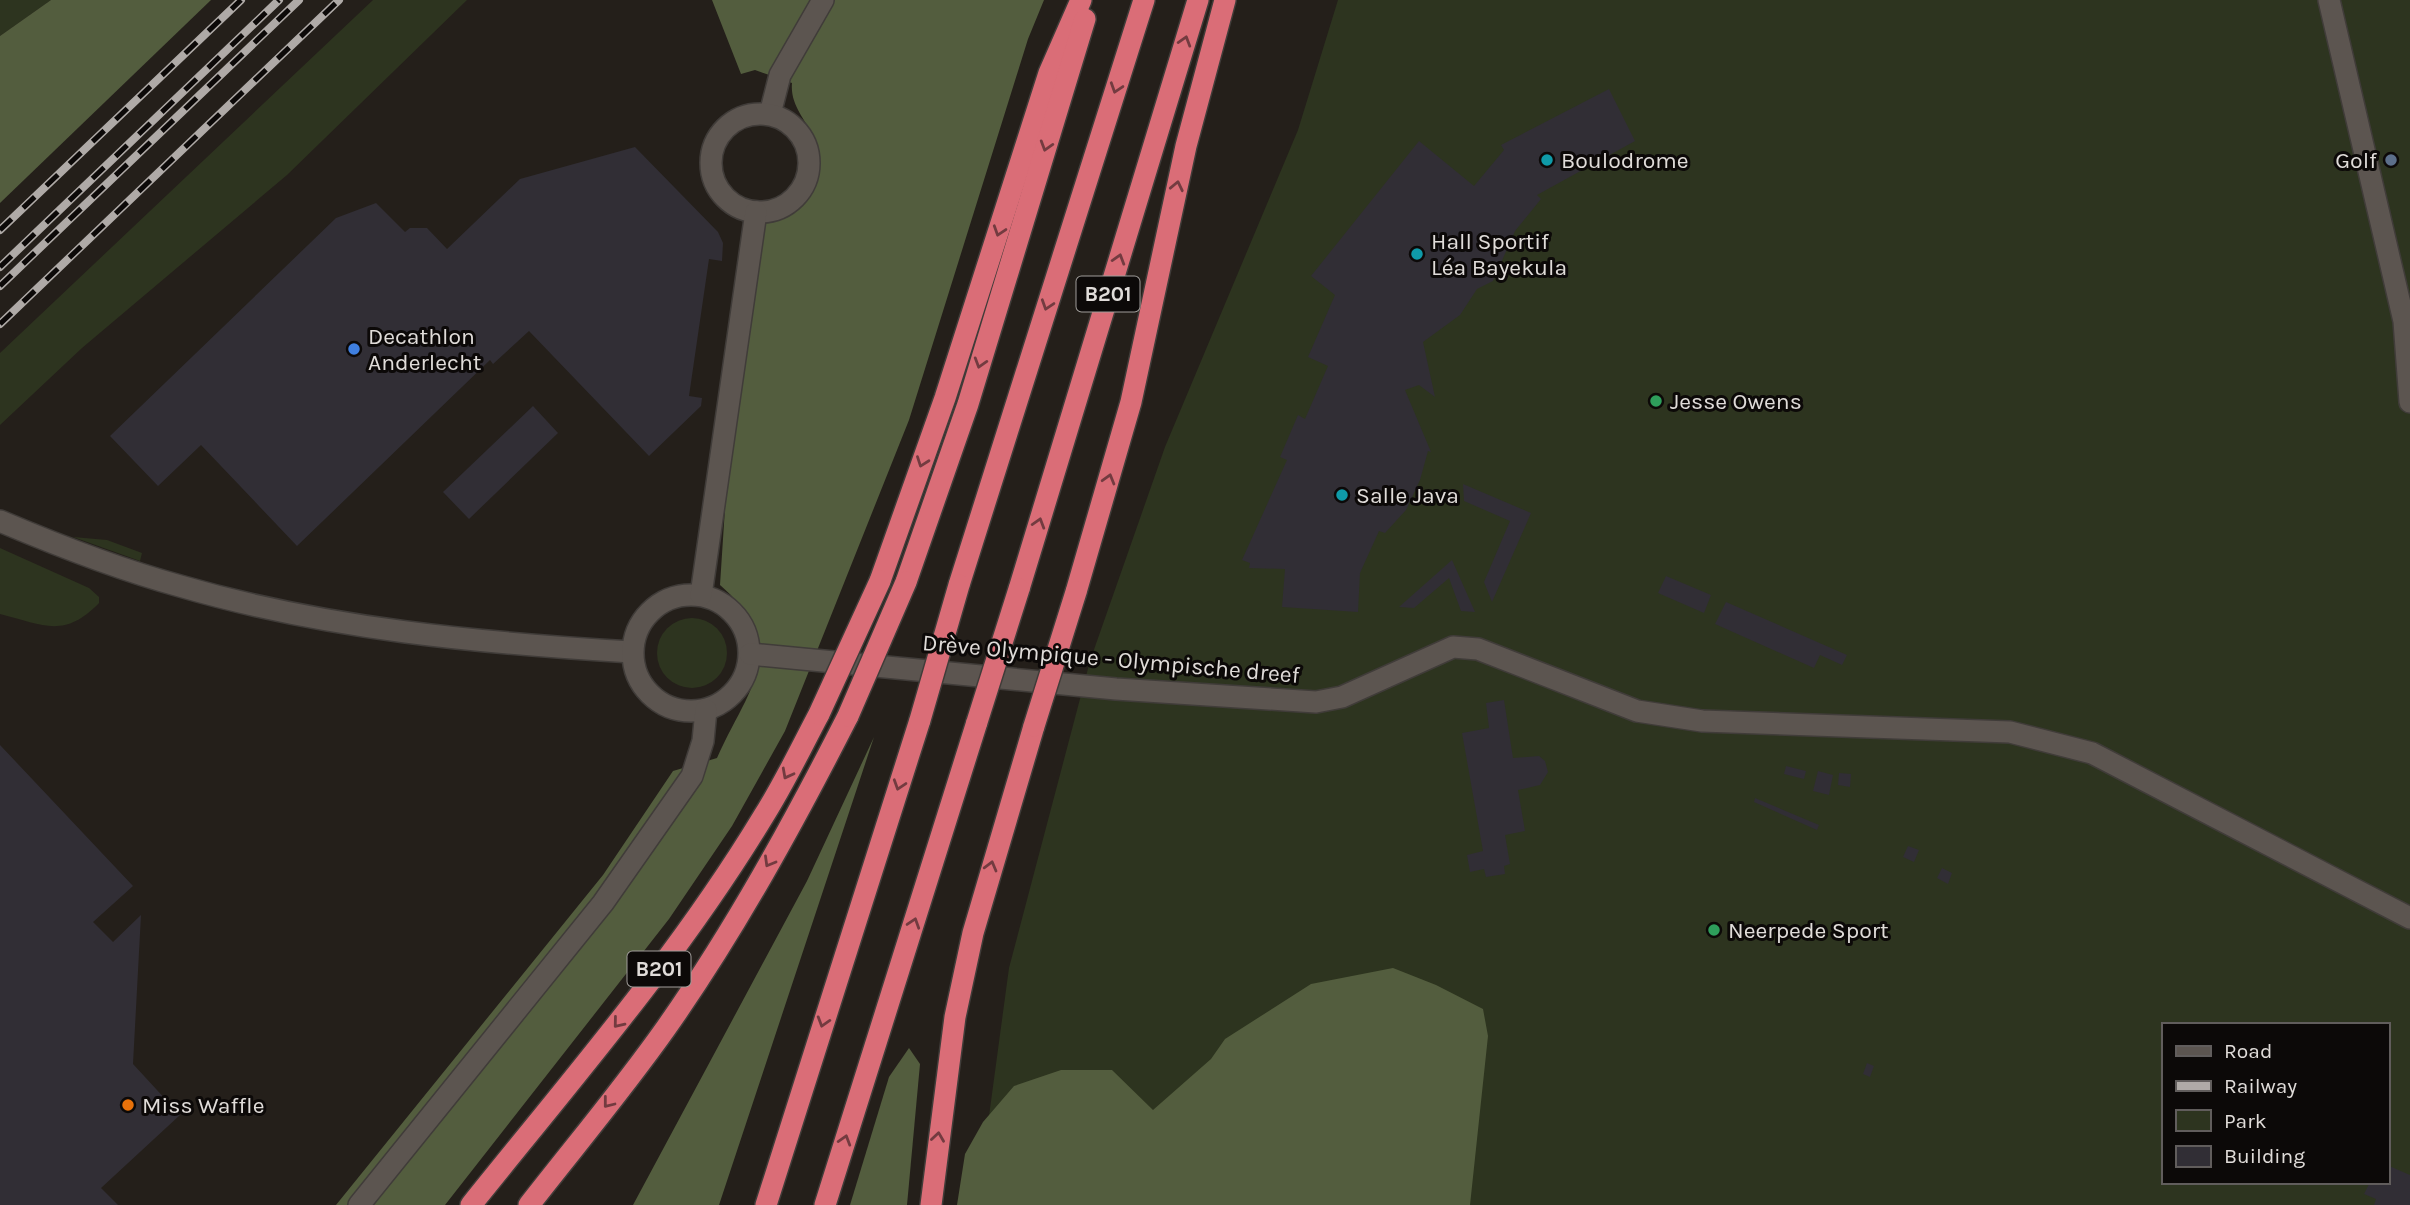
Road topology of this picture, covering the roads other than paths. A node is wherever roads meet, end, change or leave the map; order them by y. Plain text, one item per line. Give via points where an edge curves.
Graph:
1 (823, 0) edge
2 (1081, 0) edge
3 (1091, 0) edge
4 (1144, 0) edge
5 (1198, 0) edge
6 (1225, 0) edge
7 (2329, 0) edge
8 (770, 114) junction
9 (756, 212) junction
10 (2410, 402) edge
11 (0, 522) edge
12 (701, 594) junction
13 (632, 652) junction
14 (750, 654) junction
15 (706, 709) junction
16 (2410, 918) edge
17 (359, 1205) edge
18 (471, 1205) edge
19 (529, 1205) edge
20 (766, 1205) edge
21 (825, 1205) edge
22 (931, 1205) edge

1 - 8 street via 780,75
2 -> 18 highway, B201, bridge via 1049,73 945,398 880,581 819,714 764,816 709,900 632,1005
3 -> 19 highway, B201, bridge via 968,404 906,582 848,716 814,784 701,976
4 -> 20 highway, B201, bridge
21 -> 5 highway, B201, bridge
22 -> 6 highway, B201, bridge via 955,1017 973,933 1131,402 1186,146
7 - 10 street via 2404,321
8 - 9 street via 789,123 803,139 809,159 806,180 795,198 777,209
8 - 9 street via 731,122 717,138 710,159 715,184 732,204
9 - 12 street
11 - 13 street via 130,571 285,611 374,629
12 - 13 street via 681,595 654,608 636,632
12 - 14 street via 737,615
13 - 15 street via 638,679 656,700 688,712
14 - 15 street via 746,674 735,692
14 - 16 street, Drève Olympique - Olympische dreef via 1116,689 1316,702 1342,697 1453,647 1478,649 1637,711 1702,720 2010,732 2092,753
15 - 17 street via 704,741 692,776 633,861

